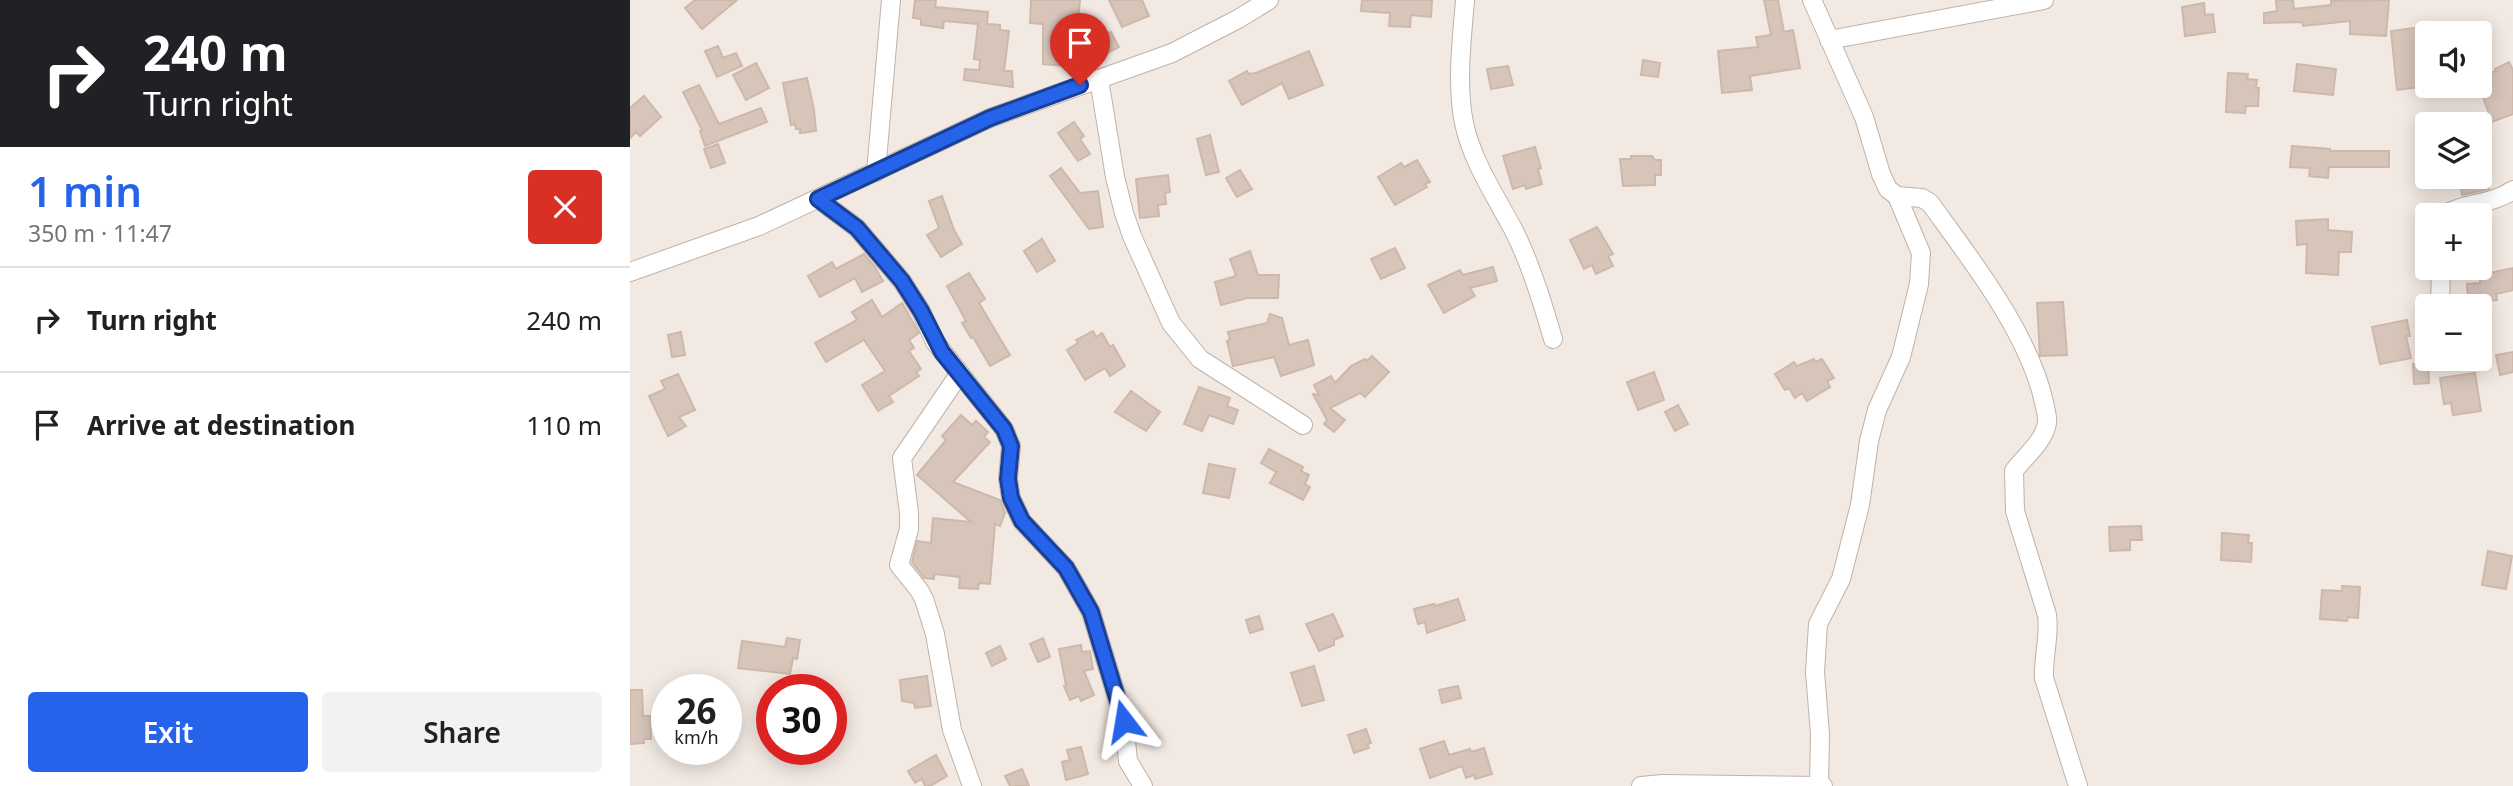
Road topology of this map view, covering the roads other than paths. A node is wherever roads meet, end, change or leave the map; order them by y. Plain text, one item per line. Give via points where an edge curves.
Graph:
1 (891, 0) edge
2 (1269, 0) edge
3 (1465, 0) edge
4 (1812, 0) edge
5 (2043, 0) edge
6 (1829, 40) junction
7 (1099, 79) junction
8 (876, 172) junction
9 (2513, 191) edge
10 (1897, 197) junction
11 (818, 199) junction
12 (2483, 203) edge
13 (630, 272) edge
14 (1553, 339) dead end
15 (960, 373) junction
16 (1303, 425) dead end
17 (972, 786) edge
18 (1143, 786) edge
19 (1641, 786) edge
20 (1821, 786) edge
21 (2078, 786) edge

1 - 8 street
2 - 7 street via 1172,53
3 - 14 street via 1461,101 1465,128 1475,157 1514,230
4 - 6 street
5 - 6 street
6 - 10 street via 1868,128 1881,174
7 - 8 street via 990,118
7 - 16 street via 1124,214 1171,323 1200,359
8 - 11 street
9 - 12 street
10 - 20 street via 1921,253 1919,284 1901,357 1877,410 1860,505 1840,579 1818,624 1815,672
10 - 21 street via 1925,199 1937,213 2006,314 2041,392 2047,422 2014,471 2015,511 2047,615 2044,678
11 - 13 street via 760,226
11 - 15 street via 857,228 894,271
15 - 17 street via 902,458 909,529 898,565 919,590 935,634 952,730
15 - 18 street via 1009,438 1009,488 1017,514 1066,568 1091,612 1124,721 1128,761
19 - 20 street

